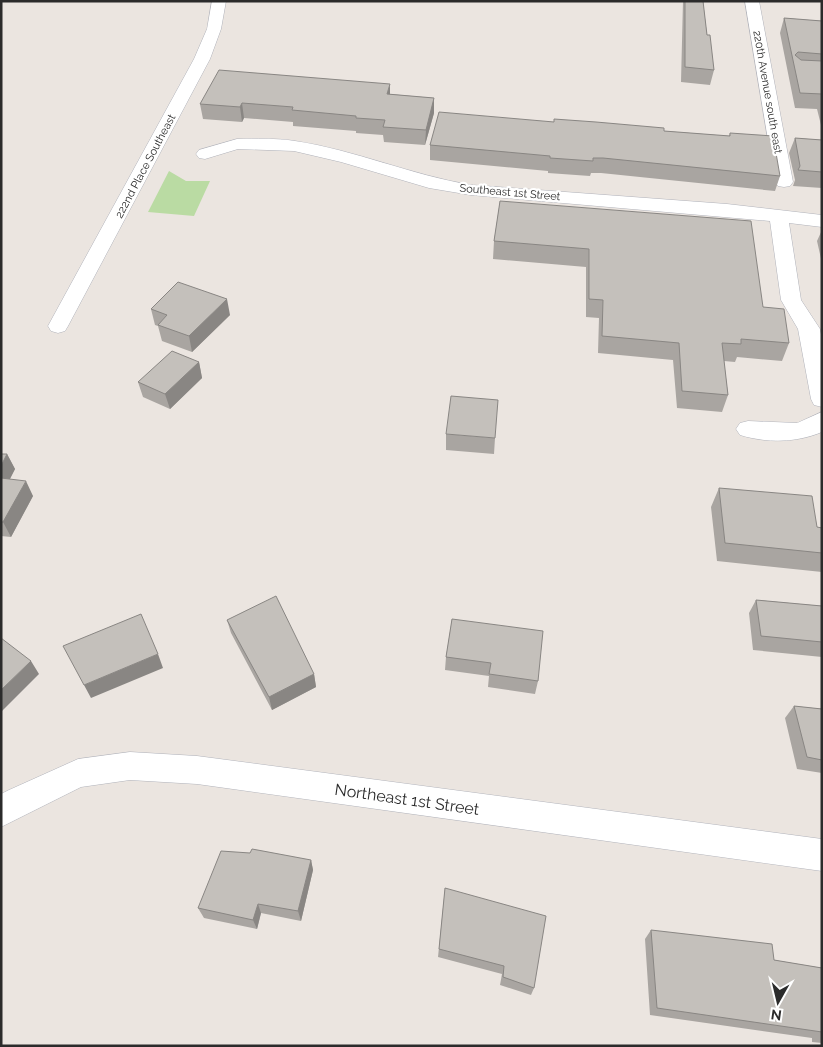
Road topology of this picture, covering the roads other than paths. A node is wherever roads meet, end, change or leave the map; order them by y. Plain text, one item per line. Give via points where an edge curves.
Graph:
1 (219, 1) edge
2 (752, 1) edge
3 (205, 154) dead end
4 (784, 182) dead end
5 (779, 217) junction
6 (822, 220) edge
7 (58, 326) dead end
8 (822, 399) edge
9 (822, 420) edge
10 (748, 429) dead end
11 (1, 812) edge
12 (822, 855) edge

1 - 7 street, 222nd Place Southeast via 214,29 202,59
2 - 4 street, 220th Avenue south east
3 - 5 street, Southeast 1st Street via 237,144 294,146 435,184
5 - 6 street, Southeast 1st Street
5 - 8 street via 791,300 808,328
9 - 10 street via 804,431
11 - 12 street, Northeast 1st Street via 78,773 130,766 206,772

